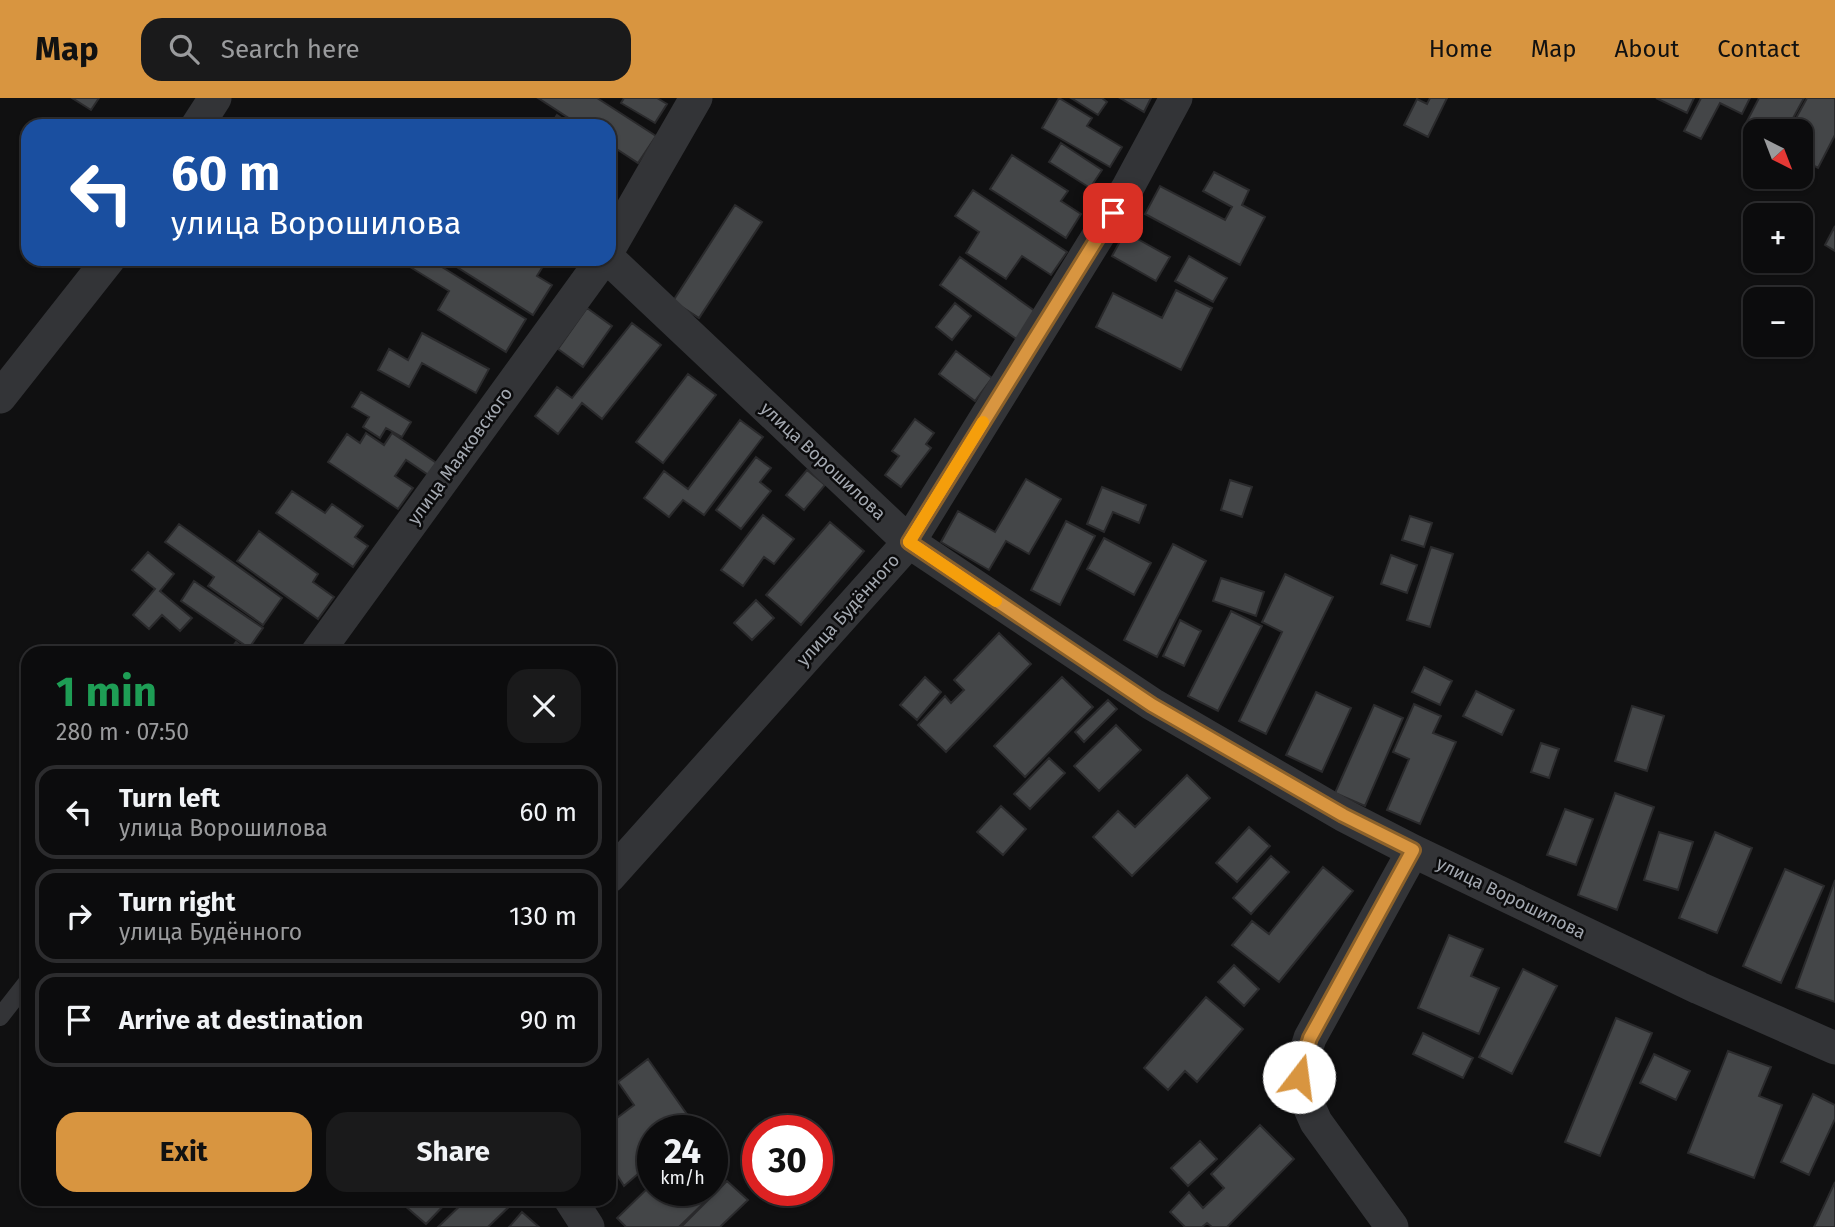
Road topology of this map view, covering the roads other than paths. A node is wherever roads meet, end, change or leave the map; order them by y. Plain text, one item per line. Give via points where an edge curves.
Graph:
1 (215, 98) edge
2 (696, 98) edge
3 (1176, 98) edge
4 (202, 119) edge
5 (616, 237) edge
6 (103, 266) edge
7 (598, 266) edge
8 (616, 266) edge
9 (0, 397) edge
10 (909, 542) junction
11 (322, 646) edge
12 (1413, 850) junction
13 (616, 869) edge
14 (21, 990) edge
15 (0, 1017) edge
16 (1835, 1048) edge
17 (574, 1206) edge
18 (588, 1227) edge
19 (1392, 1227) edge

1 - 4 street
2 - 5 street
3 - 10 street, улица Будённого via 1127,189
6 - 9 street
7 - 11 street, улица Маяковского
8 - 10 street, улица Ворошилова
10 - 12 street, улица Ворошилова via 1152,705
10 - 13 street, улица Будённого
12 - 16 street, улица Ворошилова
12 - 19 street via 1310,1038 1299,1077 1316,1122
14 - 15 lane
17 - 18 street

